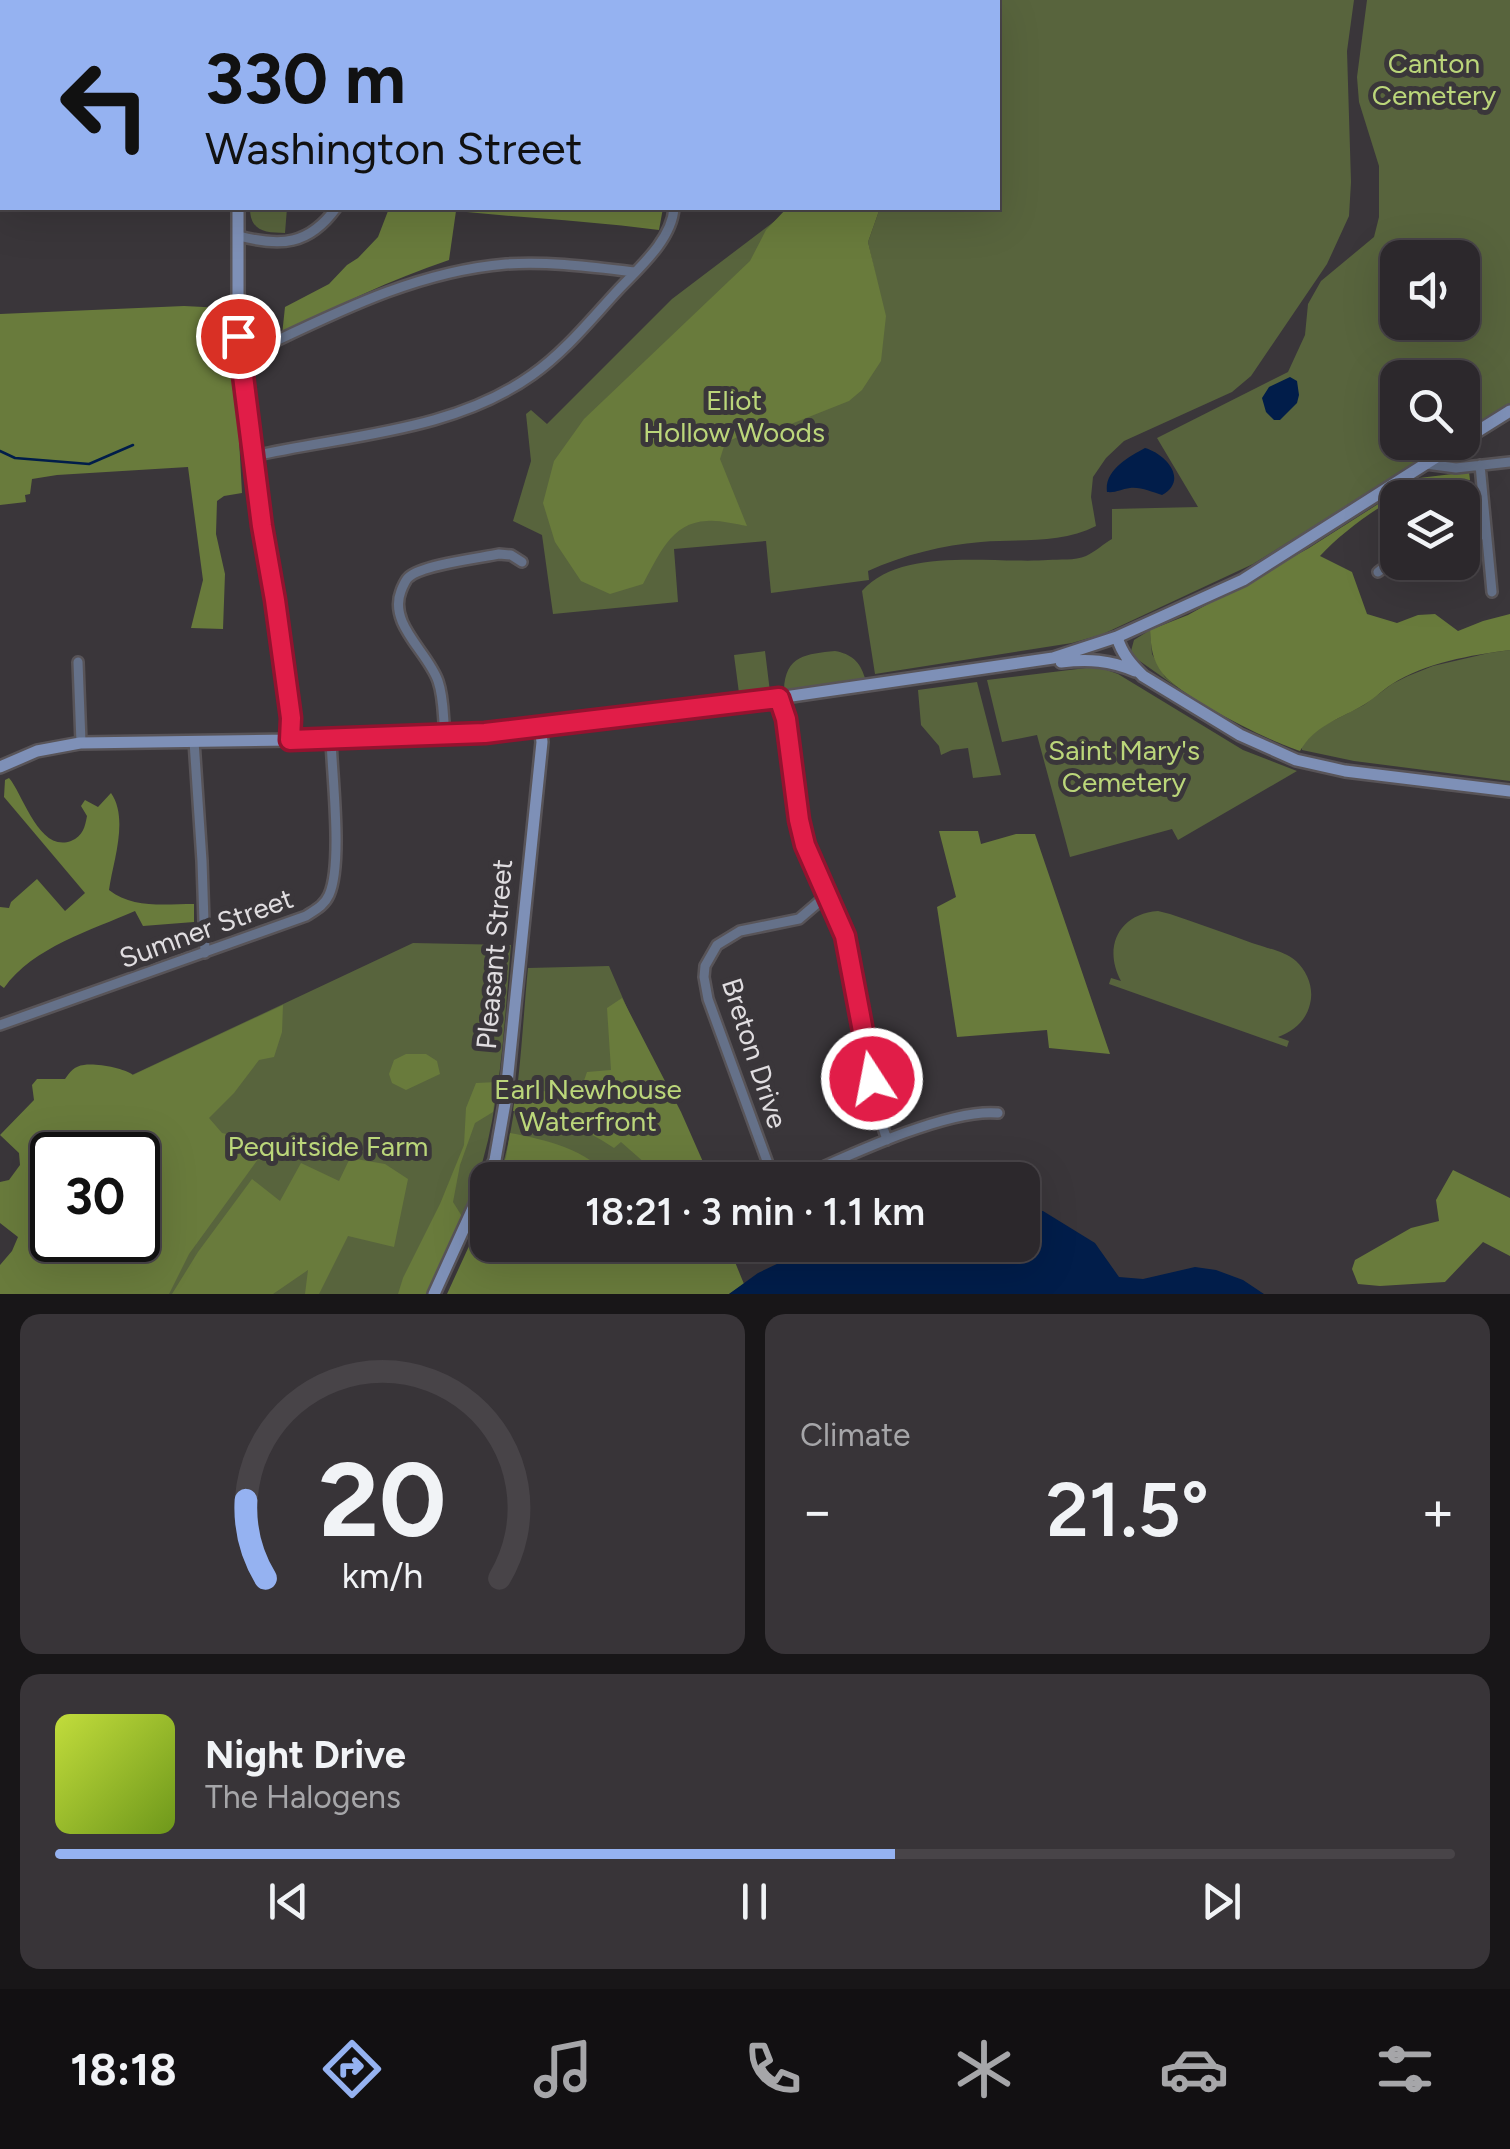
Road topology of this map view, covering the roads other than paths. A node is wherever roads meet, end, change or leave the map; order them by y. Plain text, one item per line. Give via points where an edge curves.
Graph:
1 (238, 210) edge
2 (334, 210) edge
3 (674, 210) edge
4 (239, 236) junction
5 (635, 272) junction
6 (240, 358) junction
7 (1510, 412) edge
8 (1480, 430) edge
9 (254, 456) junction
10 (1432, 460) edge
11 (1510, 462) edge
12 (1426, 464) junction
13 (1480, 466) junction
14 (1480, 534) edge
15 (1486, 534) junction
16 (522, 562) dead end
17 (1492, 592) dead end
18 (1112, 640) junction
19 (78, 662) dead end
20 (998, 666) junction
21 (1127, 668) junction
22 (1143, 676) junction
23 (779, 698) junction
24 (540, 726) junction
25 (444, 735) junction
26 (331, 739) junction
27 (290, 740) junction
28 (194, 741) junction
29 (81, 743) junction
30 (0, 767) edge
31 (1510, 791) edge
32 (827, 895) junction
33 (205, 953) junction
34 (0, 1026) edge
35 (998, 1113) dead end
36 (887, 1140) junction
37 (767, 1162) edge
38 (836, 1162) edge
39 (434, 1294) edge

1 - 4 main road
2 - 4 street via 321,226 292,241
3 - 5 street via 670,227
4 - 6 main road
5 - 6 street via 538,263 433,276
5 - 9 street via 547,363 512,388 428,422
6 - 9 main road
7 - 8 main road
9 - 27 main road
10 - 12 main road
11 - 13 street
12 - 13 street
12 - 18 main road via 1244,580
13 - 15 street
14 - 15 street
15 - 17 street
16 - 25 street via 499,554 424,570 402,588 398,612 436,676
18 - 20 main road
18 - 21 main road via 1112,656
18 - 22 main road
19 - 29 street
20 - 21 main road via 1096,660
20 - 23 main road
21 - 22 main road
22 - 31 main road via 1240,735 1296,760
23 - 24 main road
23 - 32 street via 805,845
24 - 25 main road
24 - 39 main road, Pleasant Street via 499,1146
25 - 26 main road
26 - 27 main road
26 - 33 street, Sumner Street via 336,857 330,894 306,916
27 - 28 main road
28 - 29 main road
28 - 33 street
29 - 30 main road
32 - 36 street via 845,936
32 - 37 street, Breton Drive via 799,918 729,937 706,966 708,999
33 - 34 street, Sumner Street
35 - 36 street via 970,1113
36 - 38 street

